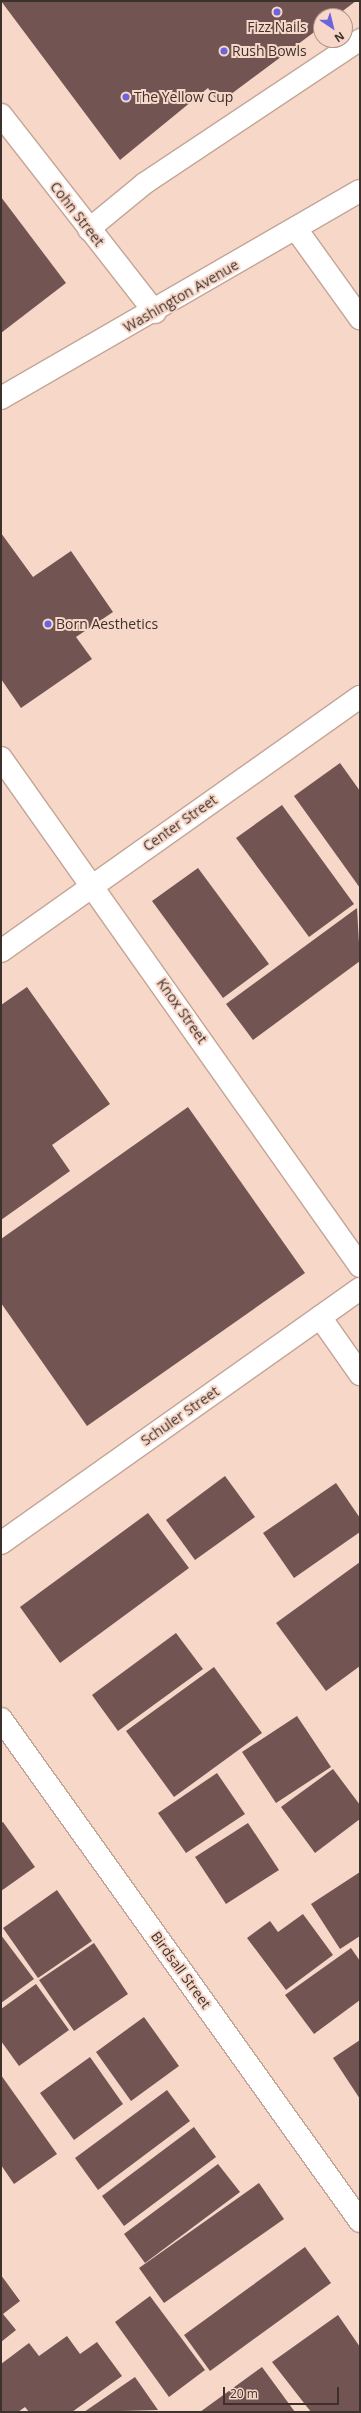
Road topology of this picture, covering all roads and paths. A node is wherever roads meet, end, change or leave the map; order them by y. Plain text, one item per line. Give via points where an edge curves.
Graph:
1 (360, 39) edge
2 (1, 116) edge
3 (360, 191) edge
4 (88, 229) junction
5 (296, 230) junction
6 (155, 312) junction
7 (360, 318) edge
8 (1, 398) edge
9 (360, 697) edge
10 (1, 758) edge
11 (92, 884) junction
12 (1, 951) edge
13 (360, 1266) edge
14 (360, 1289) edge
15 (320, 1317) junction
16 (360, 1374) edge
17 (1, 1543) edge
18 (1, 1719) edge
19 (360, 2221) edge

1 - 4 lane via 144,183
2 - 4 street, Cohn Street
3 - 5 street, Washington Avenue
4 - 6 street, Cohn Street
5 - 6 street, Washington Avenue
5 - 7 street
6 - 8 street, Washington Avenue
9 - 11 street, Center Street
10 - 11 street, Knox Street
11 - 12 street, Center Street
11 - 13 street, Knox Street
14 - 15 street, Schuler Street
15 - 16 street
15 - 17 street, Schuler Street
18 - 19 street, Birdsall Street

